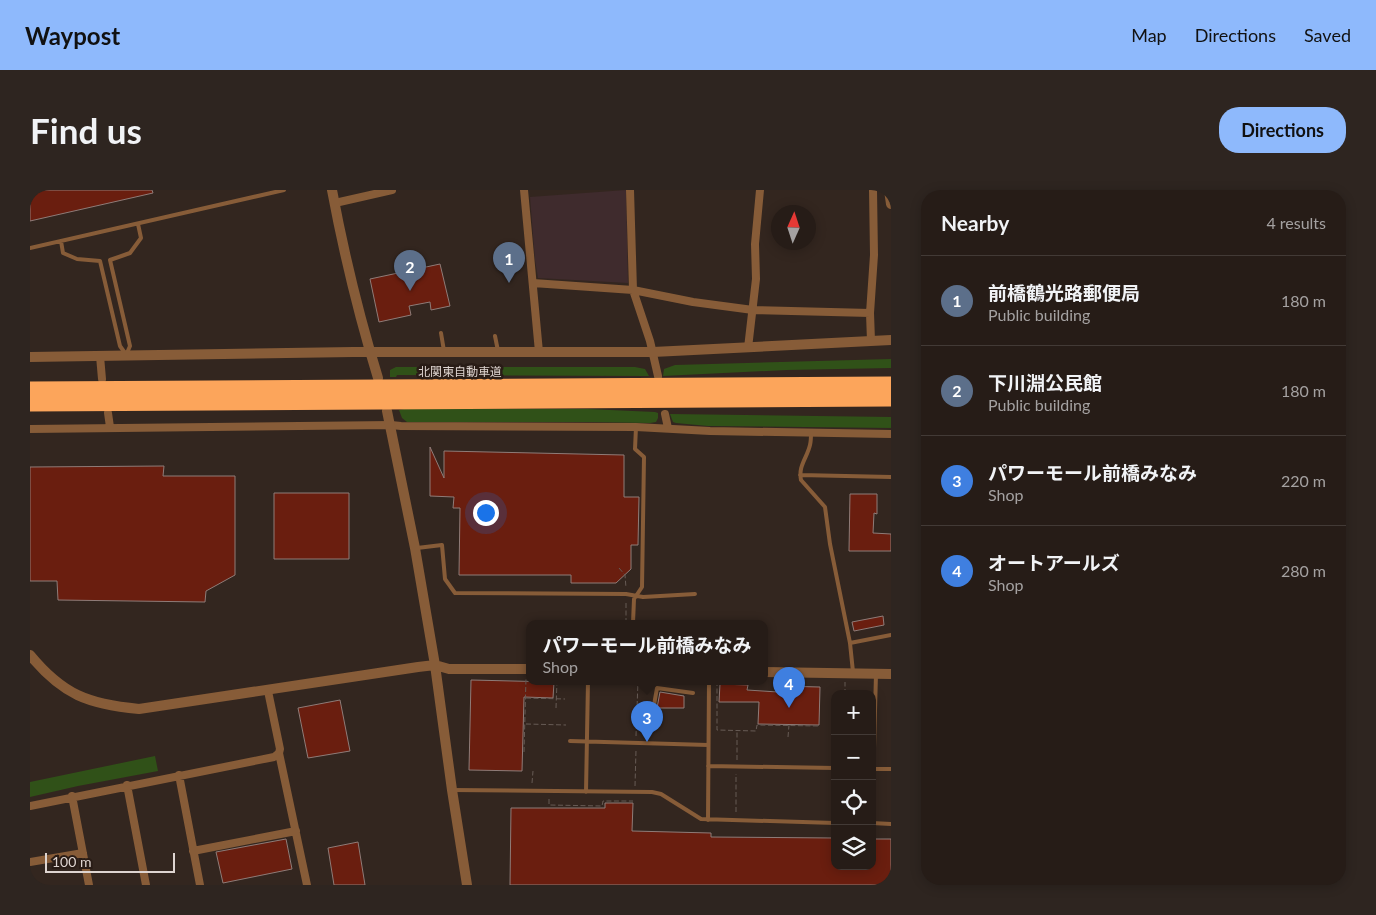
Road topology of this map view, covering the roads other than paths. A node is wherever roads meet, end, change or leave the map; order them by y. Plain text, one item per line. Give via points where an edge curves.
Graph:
1 (284, 190) edge
2 (332, 190) edge
3 (392, 190) edge
4 (524, 190) edge
5 (630, 190) edge
6 (760, 190) edge
7 (873, 190) edge
8 (889, 190) edge
9 (335, 203) junction
10 (891, 204) edge
11 (138, 224) junction
12 (61, 241) junction
13 (30, 248) edge
14 (110, 260) junction
15 (100, 261) junction
16 (533, 283) junction
17 (633, 290) junction
18 (753, 310) junction
19 (870, 313) junction
20 (441, 333) dead end
21 (495, 336) dead end
22 (891, 340) edge
23 (871, 341) junction
24 (748, 348) junction
25 (539, 352) junction
26 (653, 352) junction
27 (371, 353) junction
28 (444, 353) junction
29 (498, 353) junction
30 (126, 355) junction
31 (100, 356) junction
32 (30, 357) edge
33 (891, 374) edge
34 (658, 376) dead end
35 (378, 378) dead end
36 (102, 379) dead end
37 (891, 384) edge
38 (695, 385) junction
39 (30, 389) edge
40 (891, 399) edge
41 (712, 400) junction
42 (30, 404) edge
43 (891, 409) edge
44 (387, 411) dead end
45 (108, 413) dead end
46 (665, 414) dead end
47 (391, 425) junction
48 (636, 427) junction
49 (110, 428) junction
50 (668, 428) junction
51 (30, 429) edge
52 (811, 433) junction
53 (891, 434) edge
54 (800, 475) junction
55 (891, 477) edge
56 (415, 548) junction
57 (695, 594) dead end
58 (635, 595) junction
59 (633, 620) edge
60 (891, 635) edge
61 (850, 643) junction
62 (30, 655) edge
63 (435, 665) junction
64 (768, 672) edge
65 (526, 673) edge
66 (876, 674) junction
67 (891, 674) edge
68 (849, 678) junction
69 (588, 685) edge
70 (709, 685) edge
71 (268, 691) junction
72 (693, 693) dead end
73 (649, 712) dead end
74 (874, 735) edge
75 (570, 741) dead end
76 (587, 741) junction
77 (708, 745) junction
78 (279, 753) junction
79 (708, 766) junction
80 (831, 768) edge
81 (876, 769) edge
82 (891, 769) edge
83 (180, 775) junction
84 (127, 785) junction
85 (452, 790) junction
86 (586, 792) junction
87 (72, 796) junction
88 (30, 806) edge
89 (708, 820) junction
90 (831, 822) edge
91 (876, 823) edge
92 (891, 824) edge
93 (296, 831) junction
94 (193, 851) junction
95 (83, 853) junction
96 (30, 862) edge
97 (89, 885) edge
98 (146, 885) edge
99 (200, 885) edge
100 (307, 885) edge
101 (467, 885) edge

1 - 11 lane
2 - 9 street
3 - 9 street
4 - 16 street
5 - 17 street
6 - 18 street
7 - 19 street via 874,255
8 - 10 street
9 - 27 street
11 - 12 lane
11 - 14 lane via 141,238 130,252
12 - 13 lane
12 - 15 lane via 63,253 77,259
14 - 15 lane
14 - 30 lane via 130,346
15 - 30 lane via 120,346
16 - 17 street
16 - 25 street
17 - 18 street
17 - 26 street
18 - 19 street
18 - 24 street
19 - 23 street
20 - 28 lane
21 - 29 lane
22 - 23 street
23 - 24 street
24 - 26 street
25 - 26 street
25 - 29 street
26 - 34 street
27 - 28 street
27 - 30 street
27 - 35 street
28 - 29 street
30 - 31 street
31 - 32 street
31 - 36 street
33 - 38 highway
37 - 38 highway, 北関東自動車道
38 - 39 highway, 北関東自動車道
40 - 41 highway
41 - 42 highway
41 - 43 highway
44 - 47 street
45 - 49 street
46 - 50 street
47 - 48 street
47 - 49 street
47 - 56 street
48 - 50 street
48 - 58 lane via 636,449 644,459 642,587
49 - 51 street
50 - 52 street
52 - 53 street
52 - 54 lane
54 - 55 lane
54 - 61 lane via 825,507
56 - 58 lane via 442,545 444,579 455,593
56 - 63 street
57 - 58 lane
58 - 59 lane
60 - 61 lane
61 - 68 lane
62 - 71 street via 62,687 108,706 139,710
63 - 65 street
63 - 71 street
63 - 85 street
64 - 68 street
66 - 67 street
66 - 68 street
66 - 74 lane
69 - 76 lane
70 - 77 lane
71 - 78 street
72 - 73 lane via 657,688 654,705
75 - 76 lane
76 - 77 lane
76 - 86 lane
77 - 79 lane
78 - 83 street
78 - 93 street
79 - 80 lane
79 - 89 lane
81 - 82 lane
83 - 84 street
83 - 94 street
84 - 87 street
84 - 98 street
85 - 86 lane
85 - 101 street
86 - 89 lane via 657,792
87 - 88 street
87 - 95 street
89 - 90 lane
91 - 92 lane
93 - 94 street
93 - 100 street
94 - 99 street
95 - 96 street
95 - 97 street

